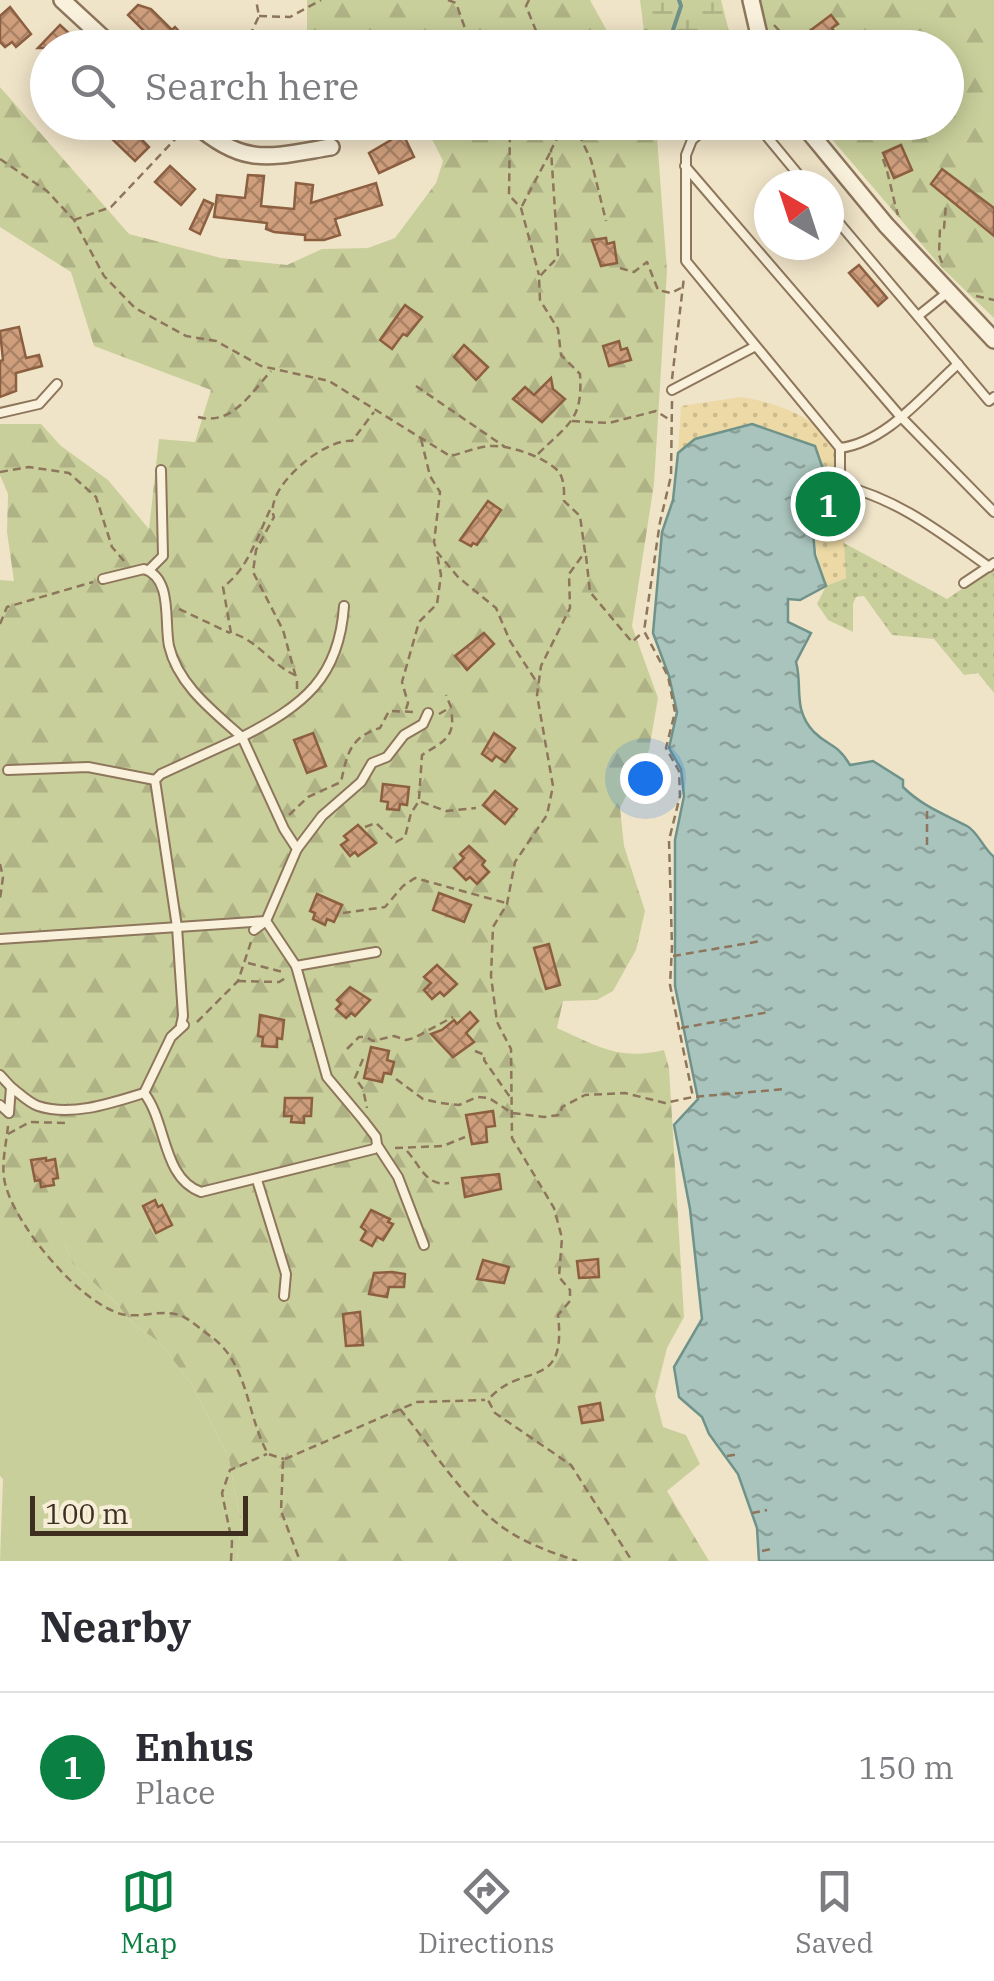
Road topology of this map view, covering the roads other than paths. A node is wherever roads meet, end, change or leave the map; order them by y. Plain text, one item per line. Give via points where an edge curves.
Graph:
1 (62, 0) edge
2 (751, 0) edge
3 (94, 30) edge
4 (758, 30) edge
5 (214, 140) edge
6 (692, 140) edge
7 (770, 140) edge
8 (814, 140) edge
9 (331, 147) road end
10 (684, 166) junction
11 (795, 170) edge
12 (844, 228) edge
13 (948, 292) junction
14 (918, 316) junction
15 (994, 340) edge
16 (754, 347) junction
17 (958, 364) junction
18 (57, 384) dead end
19 (672, 390) road end
20 (992, 402) edge
21 (0, 413) edge
22 (900, 416) junction
23 (840, 448) junction
24 (161, 470) dead end
25 (994, 512) edge
26 (992, 565) edge
27 (150, 569) junction
28 (103, 579) road end
29 (964, 583) dead end
30 (344, 606) dead end
31 (428, 713) road end
32 (242, 737) junction
33 (8, 770) dead end
34 (155, 780) junction
35 (297, 849) junction
36 (266, 920) junction
37 (176, 927) junction
38 (254, 930) road end
39 (0, 939) edge
40 (376, 952) dead end
41 (297, 970) junction
42 (0, 1075) edge
43 (11, 1087) junction
44 (144, 1094) junction
45 (0, 1105) edge
46 (380, 1148) junction
47 (258, 1180) junction
48 (424, 1245) dead end
49 (284, 1296) dead end

1 - 3 street
2 - 4 street
5 - 9 street via 262,159
6 - 10 lane
7 - 11 lane
8 - 13 street
10 - 16 lane via 686,261
10 - 22 lane
12 - 14 lane
13 - 14 lane
13 - 15 street
14 - 17 lane
16 - 19 lane
16 - 23 lane
17 - 20 lane
17 - 22 lane
18 - 21 lane via 39,404
22 - 23 lane via 858,446
22 - 25 lane
23 - 26 lane via 840,485 906,508
24 - 27 lane via 163,556
26 - 29 lane
27 - 28 lane
27 - 32 lane via 162,587 175,665
30 - 32 lane via 332,662 317,686
31 - 35 lane via 424,724 372,763
32 - 34 lane
32 - 35 lane
33 - 34 lane via 88,767
34 - 37 lane
35 - 36 lane
36 - 37 lane
36 - 38 lane
36 - 41 lane
37 - 39 lane
37 - 44 lane via 183,1025
40 - 41 lane via 306,962
41 - 46 lane via 326,1078
42 - 43 lane
43 - 44 lane via 38,1106 87,1108
43 - 45 lane via 9,1113
44 - 47 lane via 176,1172 192,1188 219,1190
46 - 47 lane
46 - 48 lane
47 - 49 lane via 286,1274

